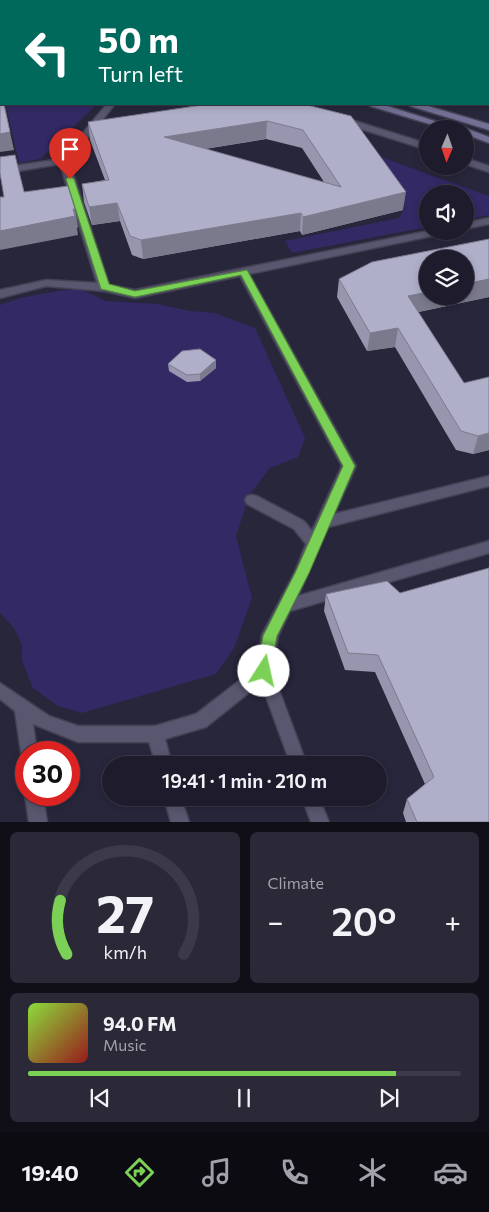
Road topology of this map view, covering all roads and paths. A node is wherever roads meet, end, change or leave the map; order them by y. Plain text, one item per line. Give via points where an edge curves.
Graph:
1 (110, 105) edge
2 (376, 105) edge
3 (416, 105) edge
4 (328, 117) edge
5 (426, 120) edge
6 (489, 127) edge
7 (474, 135) edge
8 (489, 140) edge
9 (419, 144) edge
10 (64, 161) junction
11 (474, 163) edge
12 (489, 169) edge
13 (0, 171) edge
14 (489, 221) edge
15 (474, 224) edge
16 (419, 236) edge
17 (244, 272) junction
18 (104, 287) junction
19 (0, 294) edge
20 (489, 481) edge
21 (252, 500) dead end
22 (324, 522) junction
23 (314, 543) junction
24 (489, 547) edge
25 (285, 606) junction
26 (264, 671) junction
27 (0, 690) edge
28 (23, 707) junction
29 (155, 734) junction
30 (28, 741) edge
31 (161, 756) edge
32 (296, 756) edge
33 (36, 806) edge
34 (175, 806) edge
35 (314, 806) edge
36 (38, 822) edge
37 (180, 822) edge
38 (320, 822) edge

1 - 10 street
2 - 5 street
3 - 6 street
4 - 9 street
7 - 8 street
10 - 13 street
10 - 18 street
11 - 12 street
14 - 15 street
16 - 17 street
17 - 18 street via 135,294
17 - 22 street via 350,466
18 - 19 street via 46,283
20 - 22 street
21 - 23 street via 299,525
22 - 23 street
23 - 25 street
24 - 25 street
25 - 26 street via 270,636
26 - 29 street via 200,722
26 - 32 street
27 - 28 street
28 - 29 street via 44,722 78,734
28 - 30 street
29 - 31 street
33 - 36 street
34 - 37 street
35 - 38 street

